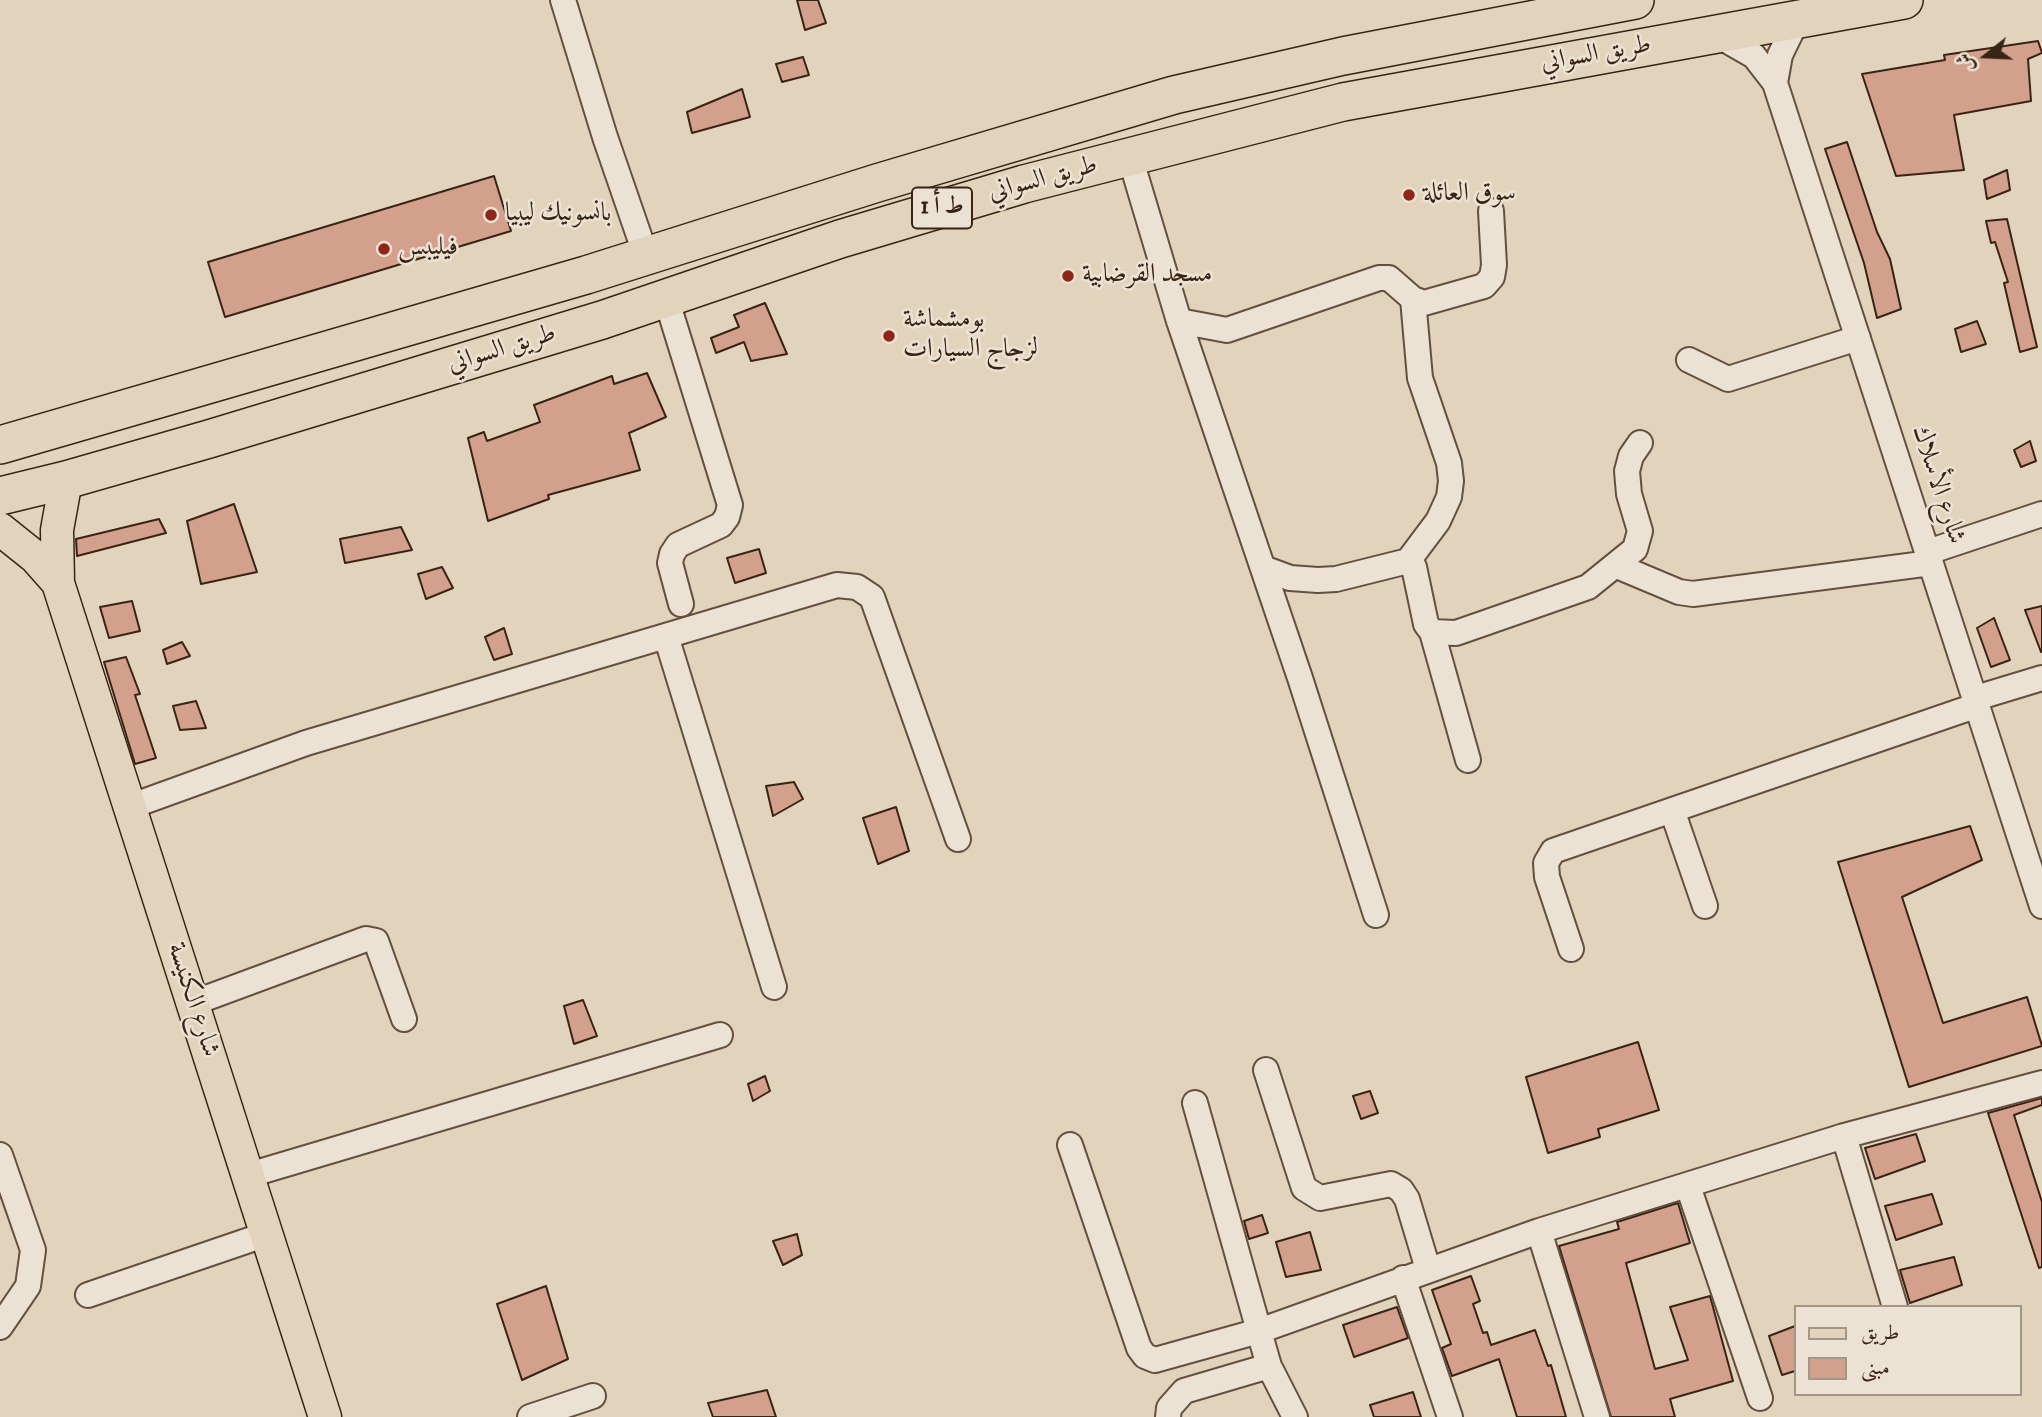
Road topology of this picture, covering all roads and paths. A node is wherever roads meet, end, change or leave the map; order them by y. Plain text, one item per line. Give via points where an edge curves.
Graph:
1 (563, 0) edge
2 (1630, 0) edge
3 (1904, 0) edge
4 (1798, 18) junction
5 (1714, 33) junction
6 (1775, 83) junction
7 (1130, 157) junction
8 (1491, 211) dead end
9 (646, 256) junction
10 (666, 298) junction
11 (1413, 299) junction
12 (1179, 321) junction
13 (1858, 338) junction
14 (1689, 360) dead end
15 (1640, 443) dead end
16 (0, 445) edge
17 (66, 480) junction
18 (0, 496) edge
19 (2042, 514) edge
20 (0, 529) edge
21 (1930, 557) junction
22 (1408, 561) junction
23 (1617, 566) junction
24 (1262, 568) junction
25 (58, 583) junction
26 (681, 604) dead end
27 (1432, 632) junction
28 (666, 636) junction
29 (2042, 678) edge
30 (1977, 702) junction
31 (1468, 760) dead end
32 (129, 807) junction
33 (1672, 810) junction
34 (958, 839) dead end
35 (1705, 906) dead end
36 (2042, 906) edge
37 (1376, 915) dead end
38 (1572, 948) dead end
39 (774, 987) dead end
40 (193, 1003) junction
41 (404, 1019) dead end
42 (719, 1035) dead end
43 (1266, 1070) dead end
44 (2042, 1083) edge
45 (1195, 1103) dead end
46 (1844, 1136) junction
47 (1070, 1145) dead end
48 (0, 1155) edge
49 (248, 1175) junction
50 (1688, 1186) junction
51 (1539, 1231) junction
52 (264, 1235) junction
53 (1428, 1269) junction
54 (1403, 1278) junction
55 (88, 1294) dead end
56 (1894, 1305) edge
57 (0, 1327) edge
58 (1259, 1331) junction
59 (1269, 1366) junction
60 (593, 1396) dead end
61 (1760, 1398) dead end
62 (325, 1417) edge
63 (530, 1417) edge
64 (1168, 1417) edge
65 (1295, 1417) edge
66 (1450, 1417) edge
67 (1597, 1417) edge

1 - 9 street
2 - 9 highway, طريق السواني / ط أ 1 via 1343,56 1174,95
3 - 4 highway, طريق السواني / ط أ 1
4 - 5 highway, طريق السواني / ط أ 1
4 - 6 street via 1780,55
5 - 6 street, شارع الأسلاك via 1754,56
5 - 7 highway, طريق السواني / ط أ 1 via 1343,102
6 - 13 street, شارع الأسلاك
7 - 10 highway, طريق السواني / ط أ 1 via 840,239
7 - 12 street
8 - 11 street via 1492,277 1484,286 1424,303
9 - 16 highway, طريق السواني / ط أ 1
10 - 17 highway, طريق السواني / ط أ 1
10 - 26 street via 730,505 721,525 678,545 671,554
11 - 12 street via 1393,281 1380,278 1227,330
11 - 22 street via 1420,378 1451,481 1438,521
12 - 24 street
13 - 14 street via 1728,379
13 - 21 street, شارع الأسلاك
15 - 23 street via 1627,471 1640,531 1635,549
17 - 18 highway, طريق السواني / ط أ 1
17 - 25 main road, شارع الكنيسة via 57,530
19 - 21 street
20 - 25 main road, شارع الكنيسة
21 - 23 street via 1693,594
21 - 30 street, شارع الأسلاك
22 - 24 street via 1327,579 1290,578
22 - 27 street via 1415,567 1426,624
23 - 27 street via 1588,587 1456,633
24 - 37 street
25 - 32 main road, شارع الكنيسة
27 - 31 street
28 - 32 street via 306,743
28 - 34 street via 837,585 857,587 872,597
28 - 39 street
29 - 30 street
30 - 33 street
30 - 36 street, شارع الأسلاك
32 - 40 main road, شارع الكنيسة
33 - 35 street
33 - 38 street via 1553,851 1546,863 1546,877
40 - 41 street via 366,939 376,941
40 - 49 main road, شارع الكنيسة
42 - 49 street
43 - 53 street via 1304,1188 1320,1198 1391,1184 1401,1190
44 - 46 street
45 - 58 street
46 - 50 street
46 - 56 street
47 - 58 street via 1145,1356 1155,1360
48 - 57 street via 33,1250 28,1286
49 - 52 main road, شارع الكنيسة
50 - 51 street
50 - 61 street
51 - 53 street
51 - 67 street
52 - 55 street
52 - 62 main road, شارع الكنيسة
53 - 54 street
54 - 58 street
54 - 66 street
58 - 59 street
59 - 64 street via 1184,1391 1169,1408
59 - 65 street
60 - 63 street

